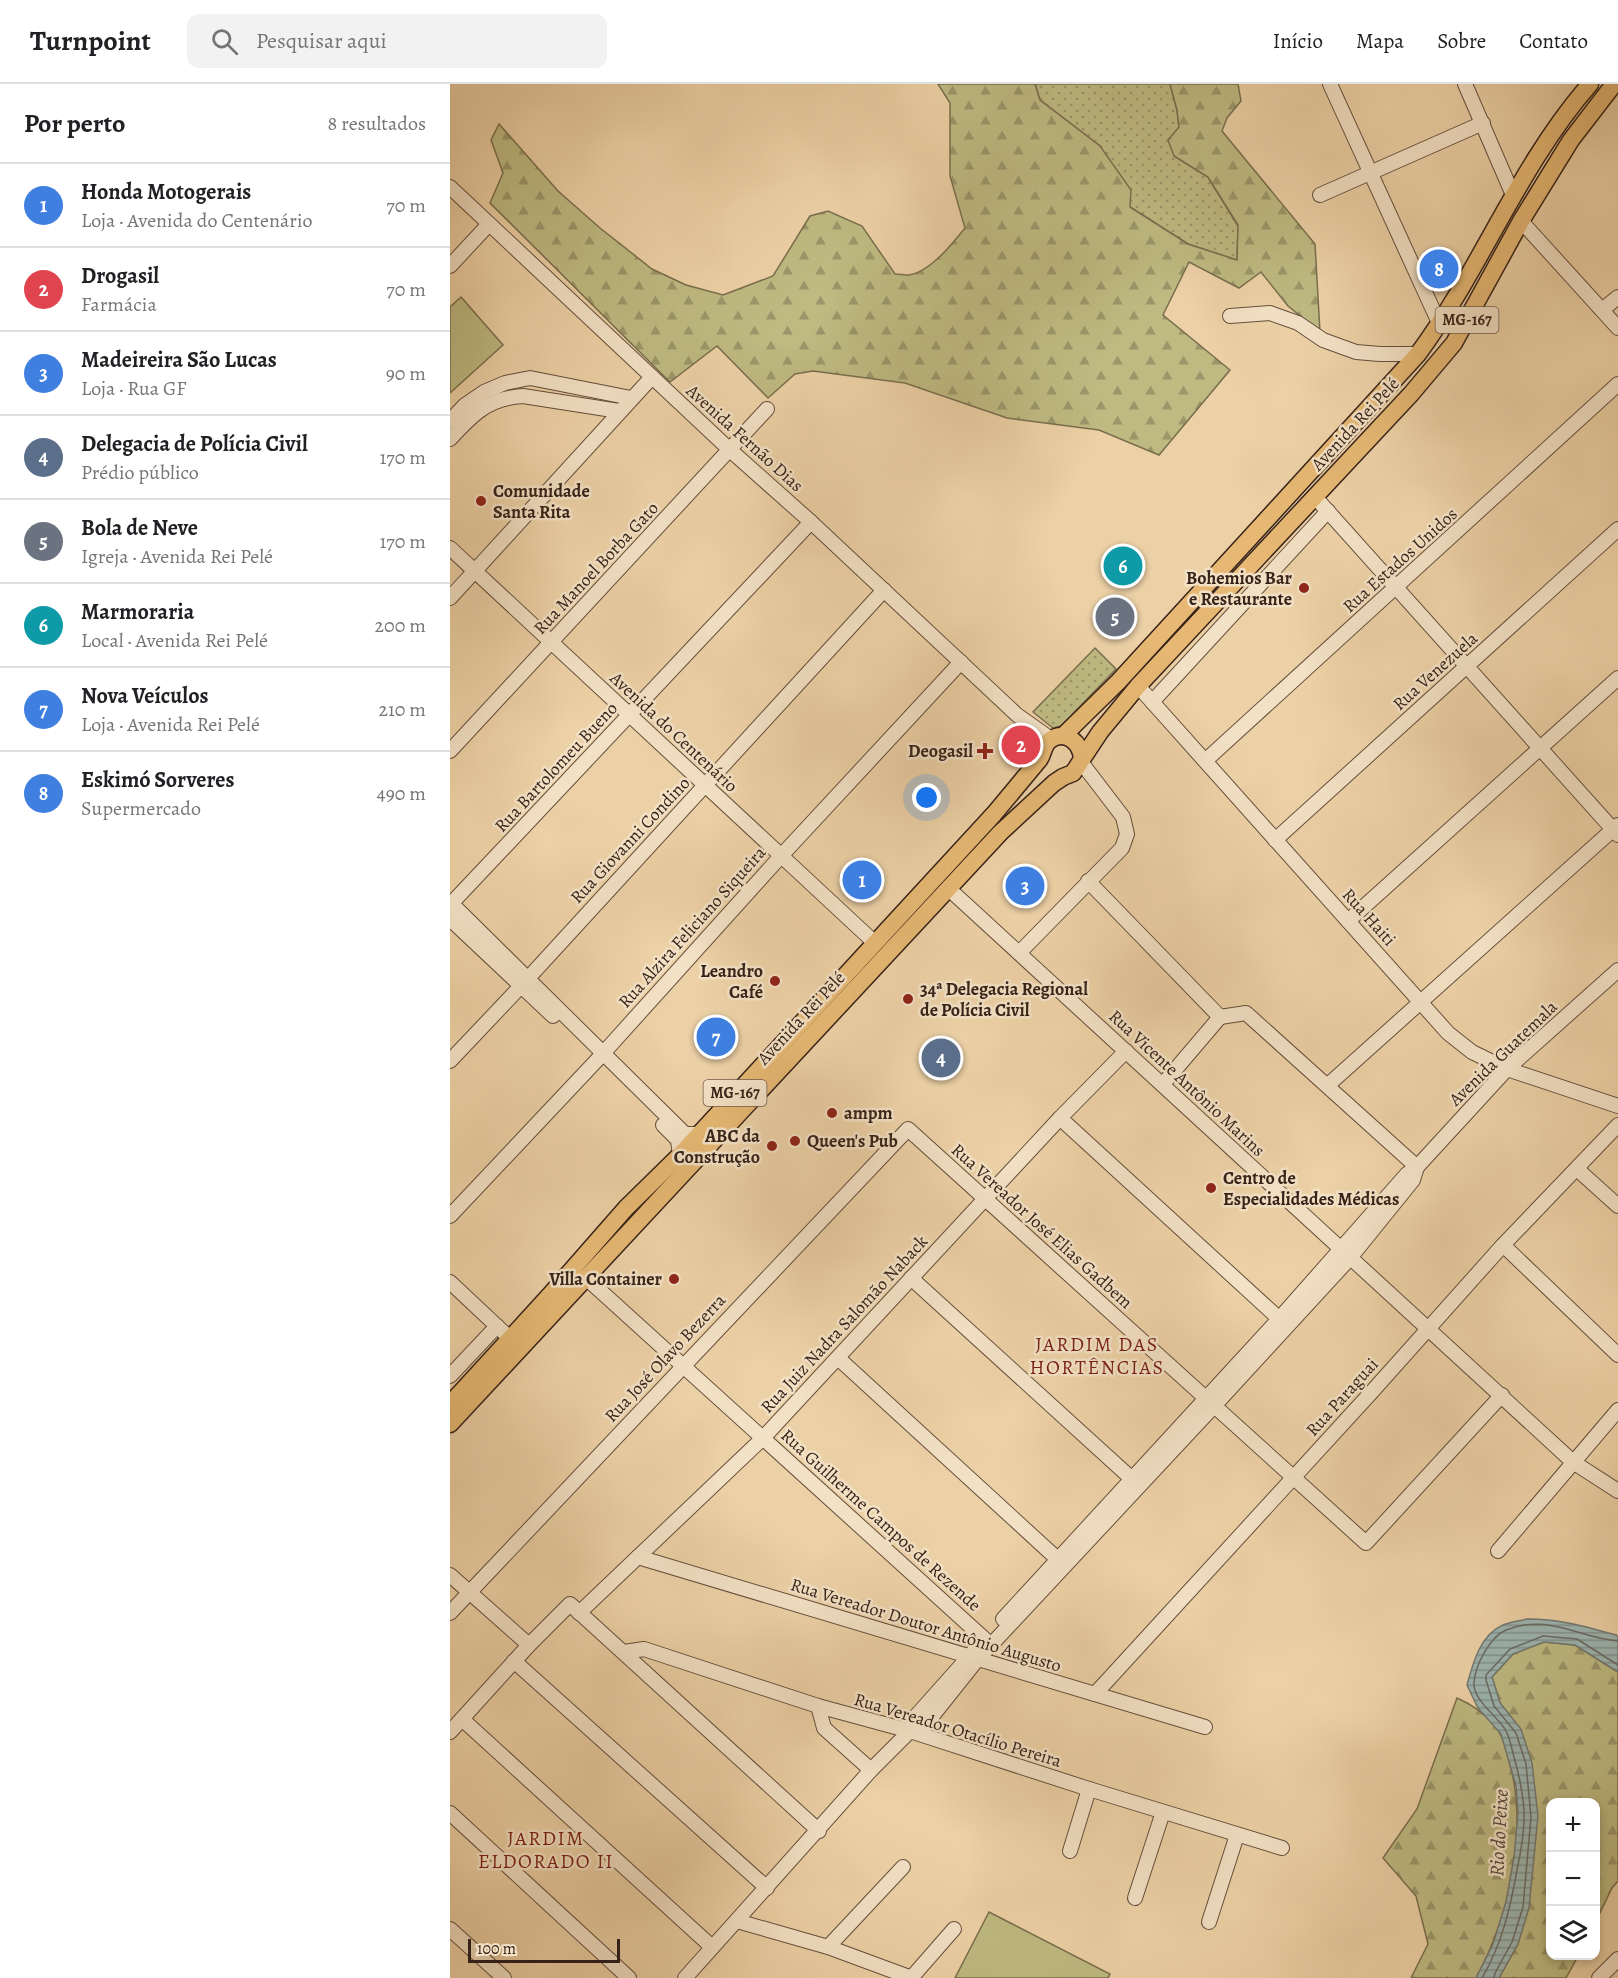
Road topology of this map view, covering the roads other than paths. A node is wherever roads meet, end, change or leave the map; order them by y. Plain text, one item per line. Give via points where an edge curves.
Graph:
1 (1330, 84) edge
2 (1465, 84) edge
3 (1590, 84) edge
4 (1614, 84) edge
5 (1483, 123) junction
6 (1372, 172) junction
7 (450, 187) edge
8 (1320, 195) dead end
9 (1513, 195) junction
10 (1521, 221) junction
11 (489, 224) junction
12 (450, 266) edge
13 (1618, 297) edge
14 (1602, 310) junction
15 (1230, 316) dead end
16 (1616, 322) edge
17 (1440, 325) junction
18 (1418, 354) junction
19 (651, 377) junction
20 (1618, 384) edge
21 (630, 398) junction
22 (767, 409) dead end
23 (619, 411) junction
24 (450, 421) edge
25 (450, 439) edge
26 (730, 450) junction
27 (1315, 497) junction
28 (1328, 511) junction
29 (811, 522) junction
30 (1618, 529) edge
31 (450, 548) edge
32 (475, 571) junction
33 (1396, 587) junction
34 (884, 590) junction
35 (450, 598) edge
36 (551, 642) junction
37 (961, 662) junction
38 (1467, 666) junction
39 (1618, 678) edge
40 (1138, 686) junction
41 (1152, 702) junction
42 (629, 715) junction
43 (1049, 746) junction
44 (1540, 748) junction
45 (450, 751) edge
46 (1205, 761) junction
47 (1075, 768) junction
48 (705, 785) junction
49 (1616, 830) edge
50 (1275, 840) junction
51 (781, 856) junction
52 (1088, 881) junction
53 (949, 888) junction
54 (450, 903) edge
55 (450, 919) edge
56 (1348, 921) junction
57 (874, 942) junction
58 (1019, 953) junction
59 (1618, 970) edge
60 (525, 982) junction
61 (1421, 1002) junction
62 (1220, 1017) junction
63 (1126, 1051) junction
64 (601, 1056) junction
65 (450, 1061) edge
66 (1507, 1069) junction
67 (1163, 1084) junction
68 (1328, 1085) junction
69 (1618, 1106) edge
70 (1060, 1118) junction
71 (1618, 1125) edge
72 (908, 1129) joint
73 (698, 1134) junction
74 (680, 1155) junction
75 (1417, 1167) junction
76 (1577, 1169) junction
77 (986, 1199) junction
78 (1618, 1206) edge
79 (450, 1216) edge
80 (1503, 1245) junction
81 (1345, 1254) junction
82 (585, 1277) junction
83 (911, 1278) junction
84 (450, 1282) edge
85 (1283, 1322) junction
86 (497, 1326) junction
87 (1427, 1327) junction
88 (515, 1343) junction
89 (1618, 1355) edge
90 (838, 1358) junction
91 (455, 1363) edge
92 (682, 1366) junction
93 (479, 1372) junction
94 (450, 1376) edge
95 (1502, 1395) junction
96 (1210, 1402) junction
97 (450, 1404) edge
98 (1618, 1410) edge
99 (450, 1424) edge
100 (763, 1438) junction
101 (1574, 1462) junction
102 (1293, 1478) junction
103 (1132, 1479) junction
104 (1618, 1491) edge
105 (1498, 1551) dead end
106 (638, 1557) junction
107 (1061, 1563) junction
108 (450, 1575) edge
109 (470, 1592) junction
110 (575, 1609) junction
111 (450, 1613) edge
112 (988, 1642) junction
113 (529, 1645) junction
114 (624, 1652) junction
115 (972, 1658) junction
116 (514, 1661) junction
117 (1095, 1694) junction
118 (818, 1706) junction
119 (462, 1719) junction
120 (1205, 1726) dead end
121 (910, 1731) junction
122 (450, 1732) edge
123 (872, 1770) junction
124 (1089, 1790) junction
125 (1163, 1812) junction
126 (450, 1813) edge
127 (819, 1831) junction
128 (1237, 1835) junction
129 (1282, 1848) dead end
130 (1070, 1851) dead end
131 (903, 1868) dead end
132 (767, 1888) junction
133 (1135, 1898) dead end
134 (736, 1921) junction
135 (1209, 1922) dead end
136 (450, 1929) edge
137 (954, 1929) dead end
138 (712, 1947) junction
139 (828, 1947) junction
140 (1618, 1959) edge
141 (912, 1977) edge
142 (504, 1978) edge
143 (629, 1978) edge
144 (685, 1978) edge
145 (1599, 1978) edge

1 - 6 street
2 - 5 street
3 - 9 main road, Avenida Rei Pelé / MG-167 via 1571,106
4 - 10 main road, Avenida Rei Pelé / MG-167 via 1571,140
5 - 6 street
5 - 9 street
6 - 8 street
6 - 17 street
7 - 11 street, Avenida Fernão Dias
9 - 17 main road, Avenida Rei Pelé / MG-167
10 - 14 street
10 - 27 main road, Avenida Rei Pelé / MG-167 via 1454,343
11 - 12 street
11 - 19 street, Avenida Fernão Dias
13 - 14 street
14 - 16 street
15 - 18 street via 1270,313 1356,352
17 - 18 main road, Avenida Rei Pelé / MG-167
18 - 43 main road, Avenida Rei Pelé / MG-167 via 1118,682
19 - 21 street
19 - 26 street, Avenida Fernão Dias
20 - 33 street, Rua Estados Unidos
21 - 23 street
21 - 24 street via 530,378 483,392
22 - 26 street, Rua Manoel Borba Gato
23 - 25 street via 507,397 471,416
23 - 32 street
26 - 29 street, Avenida Fernão Dias
26 - 36 street, Rua Manoel Borba Gato
27 - 28 street
27 - 40 main road, Avenida Rei Pelé / MG-167
28 - 33 street
28 - 41 street
29 - 34 street, Avenida Fernão Dias
29 - 42 street, Rua Bartolomeu Bueno
30 - 38 street, Rua Venezuela
31 - 32 street, Avenida do Centenário
32 - 35 street
32 - 36 street, Avenida do Centenário
33 - 38 street
33 - 46 street, Rua Estados Unidos
34 - 37 street, Avenida Fernão Dias
34 - 48 street, Rua Giovanni Condino
36 - 42 street, Avenida do Centenário
36 - 45 street, Rua Manoel Borba Gato
37 - 43 street, Avenida Fernão Dias
37 - 51 street, Rua Alzira Feliciano Siqueira
38 - 44 street
38 - 50 street, Rua Venezuela
39 - 44 street
40 - 41 street, Rua Haiti
40 - 47 main road, Avenida Rei Pelé / MG-167
41 - 46 street, Rua Haiti
42 - 48 street, Avenida do Centenário
42 - 54 street, Rua Bartolomeu Bueno
43 - 47 main road via 1043,763 1051,773
43 - 47 main road via 1075,741 1082,753
43 - 57 main road, Avenida Rei Pelé / MG-167 via 994,814
44 - 49 street
44 - 56 street
46 - 50 street, Rua Haiti
47 - 52 street via 1124,817 1127,834 1122,848
47 - 53 main road, Avenida Rei Pelé / MG-167 via 1001,832
48 - 51 street, Avenida do Centenário
48 - 60 street, Rua Giovanni Condino
49 - 61 street
50 - 56 street, Rua Haiti
51 - 57 street, Avenida do Centenário
51 - 64 street, Rua Alzira Feliciano Siqueira
52 - 58 street
52 - 62 street
53 - 58 street, Rua Vicente Antônio Marins
53 - 82 main road, Avenida Rei Pelé / MG-167
54 - 60 street
55 - 60 street
56 - 61 street, Rua Haiti
57 - 73 main road, Avenida Rei Pelé / MG-167
58 - 63 street, Rua Vicente Antônio Marins
59 - 66 street, Avenida Guatemala
60 - 64 street
60 - 65 street, Rua Giovanni Condino
61 - 66 street, Rua Haiti via 1448,1033 1472,1052
61 - 68 street
62 - 67 street
62 - 68 street via 1245,1013
63 - 67 street, Rua Vicente Antônio Marins
63 - 70 street, Rua Juiz Nadra Salomão Naback
64 - 73 street via 686,1134
64 - 74 street via 678,1140
64 - 79 street, Rua Alzira Feliciano Siqueira
66 - 69 street, Rua Haiti
66 - 75 street, Avenida Guatemala
67 - 81 street, Rua Vicente Antônio Marins
68 - 75 street
70 - 77 street, Rua Juiz Nadra Salomão Naback
70 - 85 street
71 - 76 street, Rua Paraguai
72 - 77 street, Rua Vereador José Elias Gadbem
72 - 92 street, Rua José Olavo Bezerra
73 - 74 main road, Avenida Rei Pelé / MG-167
74 - 88 main road, Avenida Rei Pelé / MG-167 via 626,1208
75 - 81 street, Avenida Guatemala via 1407,1174
76 - 78 street
76 - 80 street, Rua Paraguai
77 - 83 street, Rua Juiz Nadra Salomão Naback
77 - 96 street, Rua Vereador José Elias Gadbem
80 - 87 street, Rua Paraguai
80 - 89 street
81 - 85 street, Avenida Guatemala
81 - 87 street, Rua Vicente Antônio Marins
82 - 88 main road, Avenida Rei Pelé / MG-167
82 - 92 street, Rua Guilherme Campos de Rezende
83 - 90 street, Rua Juiz Nadra Salomão Naback
83 - 103 street
84 - 86 street
85 - 96 street, Avenida Guatemala
86 - 88 street
86 - 91 street
87 - 95 street, Rua Vicente Antônio Marins
87 - 102 street, Rua Paraguai
88 - 93 main road, Avenida Rei Pelé / MG-167
88 - 99 main road, Avenida Rei Pelé / MG-167
90 - 100 street, Rua Juiz Nadra Salomão Naback
90 - 107 street
91 - 93 street
91 - 94 street
92 - 100 street, Rua Guilherme Campos de Rezende
92 - 109 street, Rua José Olavo Bezerra
93 - 97 main road, Avenida Rei Pelé / MG-167
95 - 101 street, Rua Vicente Antônio Marins
95 - 102 street, Rua Vereador José Elias Gadbem via 1366,1543
96 - 102 street, Rua Vereador José Elias Gadbem
96 - 103 street
96 - 107 street
98 - 101 street
100 - 106 street, Rua Juiz Nadra Salomão Naback
100 - 112 street, Rua Guilherme Campos de Rezende
101 - 104 street, Rua Vicente Antônio Marins
101 - 105 street
102 - 117 street, Rua Paraguai
103 - 107 street
106 - 110 street, Rua Juiz Nadra Salomão Naback
106 - 115 street, Rua Vereador Doutor Antônio Augusto
107 - 112 street
108 - 109 street
109 - 111 street, Rua José Olavo Bezerra
109 - 113 street
110 - 113 street, Rua Juiz Nadra Salomão Naback
110 - 114 street
112 - 115 street
113 - 116 street, Rua Juiz Nadra Salomão Naback
114 - 118 street, Rua Vereador Otacílio Pereira via 644,1649
114 - 127 street
115 - 117 street, Rua Vereador Doutor Antônio Augusto
115 - 121 street via 926,1724
116 - 119 street, Rua Juiz Nadra Salomão Naback
116 - 132 street
117 - 120 street, Rua Vereador Doutor Antônio Augusto
118 - 121 street, Rua Vereador Otacílio Pereira
118 - 123 street via 824,1728
119 - 122 street, Rua Juiz Nadra Salomão Naback
119 - 138 street
121 - 123 street
121 - 124 street, Rua Vereador Otacílio Pereira
123 - 127 street
124 - 125 street, Rua Vereador Otacílio Pereira
124 - 130 street
125 - 128 street, Rua Vereador Otacílio Pereira
125 - 133 street
126 - 143 street
127 - 132 street
128 - 129 street, Rua Vereador Otacílio Pereira
128 - 135 street
131 - 139 street
132 - 134 street
134 - 138 street
134 - 139 street
136 - 142 street
137 - 141 street
138 - 144 street
139 - 141 street
140 - 145 street

